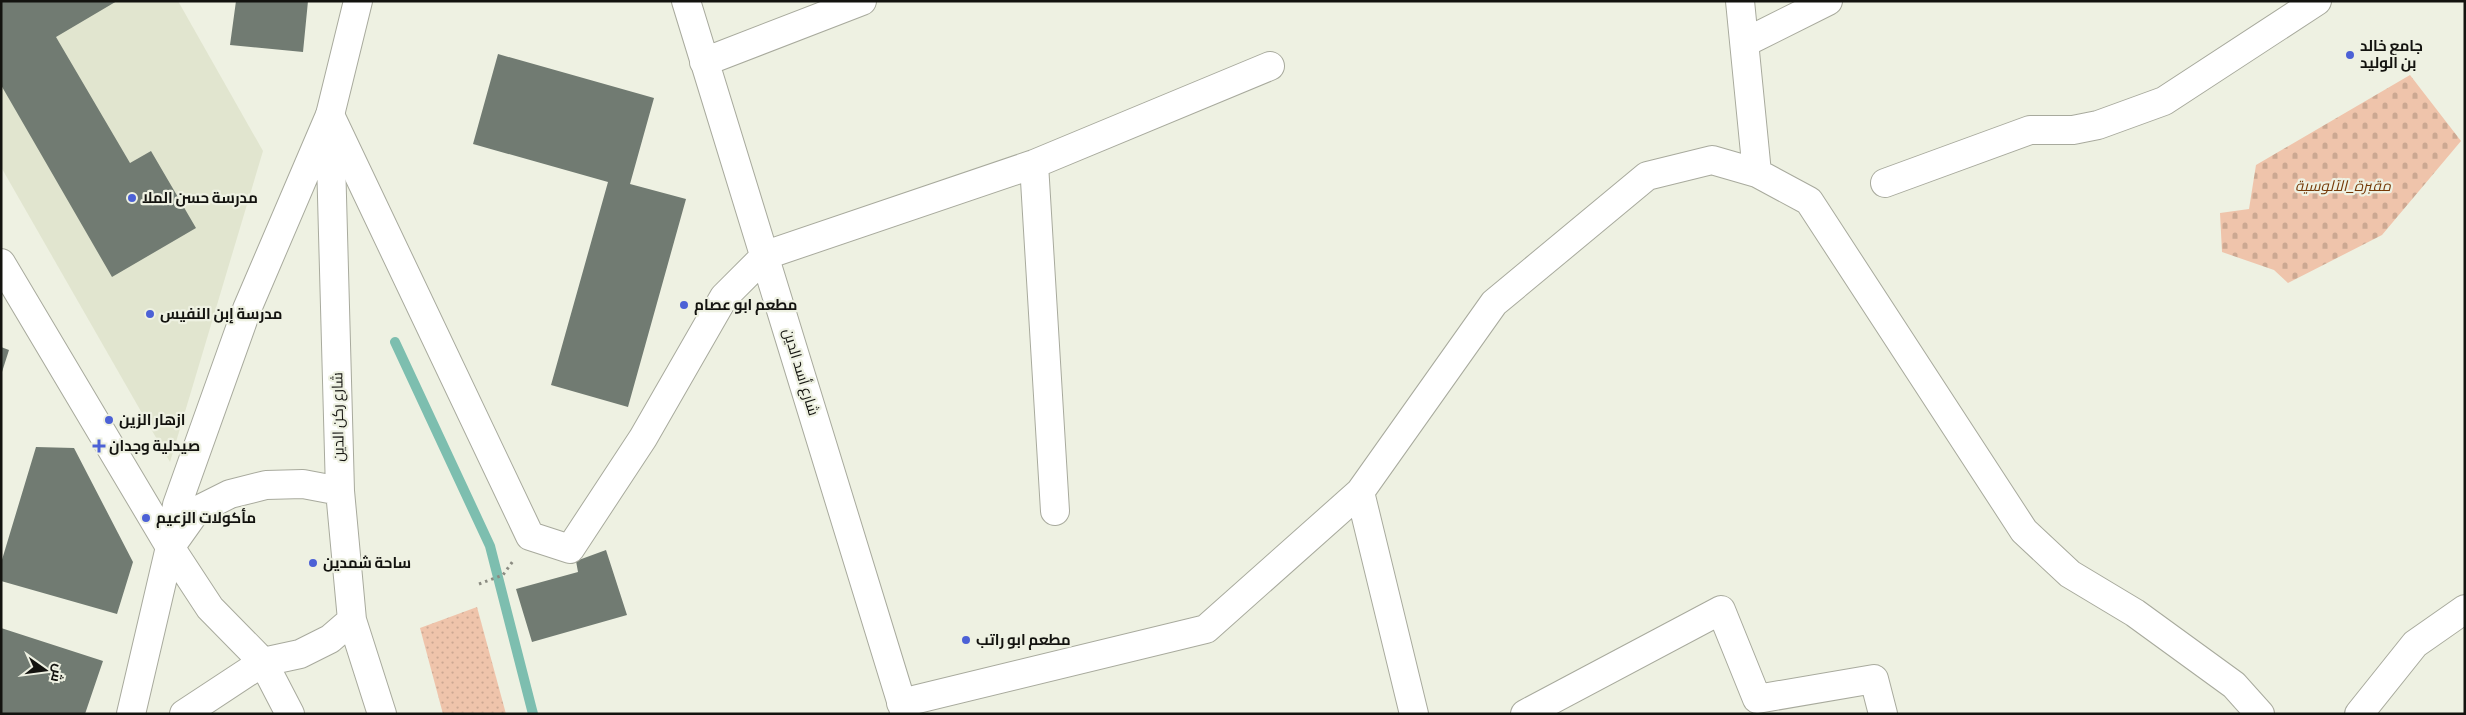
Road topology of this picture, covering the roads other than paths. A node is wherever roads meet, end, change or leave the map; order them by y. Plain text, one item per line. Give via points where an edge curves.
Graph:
1 (358, 1) edge
2 (686, 1) edge
3 (862, 1) edge
4 (1740, 1) edge
5 (1828, 1) edge
6 (2317, 1) edge
7 (1746, 42) junction
8 (704, 62) junction
9 (1270, 66) dead end
10 (330, 115) junction
11 (1034, 164) junction
12 (1757, 173) junction
13 (1885, 183) dead end
14 (766, 255) junction
15 (1, 263) edge
16 (340, 491) junction
17 (1360, 492) junction
18 (1055, 511) dead end
19 (170, 547) junction
20 (2465, 609) edge
21 (352, 620) junction
22 (263, 662) junction
23 (903, 709) edge
24 (131, 714) edge
25 (184, 714) edge
26 (290, 714) edge
27 (382, 714) edge
28 (1414, 714) edge
29 (1525, 714) edge
30 (1883, 714) edge
31 (2260, 714) edge
32 (2359, 714) edge

1 - 10 street
2 - 8 street, شارع أسد الدين
3 - 8 street
4 - 7 street
5 - 7 street
6 - 13 street via 2164,101 2098,126 2073,130 2030,130
7 - 12 street
8 - 14 street, شارع أسد الدين
9 - 11 street
10 - 14 street via 530,536 570,549 643,438 724,297
10 - 16 street, شارع ركن الدين
10 - 19 street via 247,309 177,505
11 - 14 street
11 - 18 street
12 - 17 street via 1712,160 1647,176 1494,303
12 - 31 street via 1809,201 2024,532 2070,574 2135,613 2234,685
14 - 23 street, شارع أسد الدين
15 - 19 street
16 - 19 street via 303,484 266,485 230,494 196,511
16 - 21 street, شارع ركن الدين
17 - 23 street via 1206,630
17 - 28 street
19 - 22 street via 210,608
19 - 24 street
20 - 32 street via 2414,644
21 - 22 street via 330,639 300,654
21 - 27 street, شارع ركن الدين
22 - 25 street
22 - 26 street
29 - 30 street via 1721,610 1757,698 1874,679

